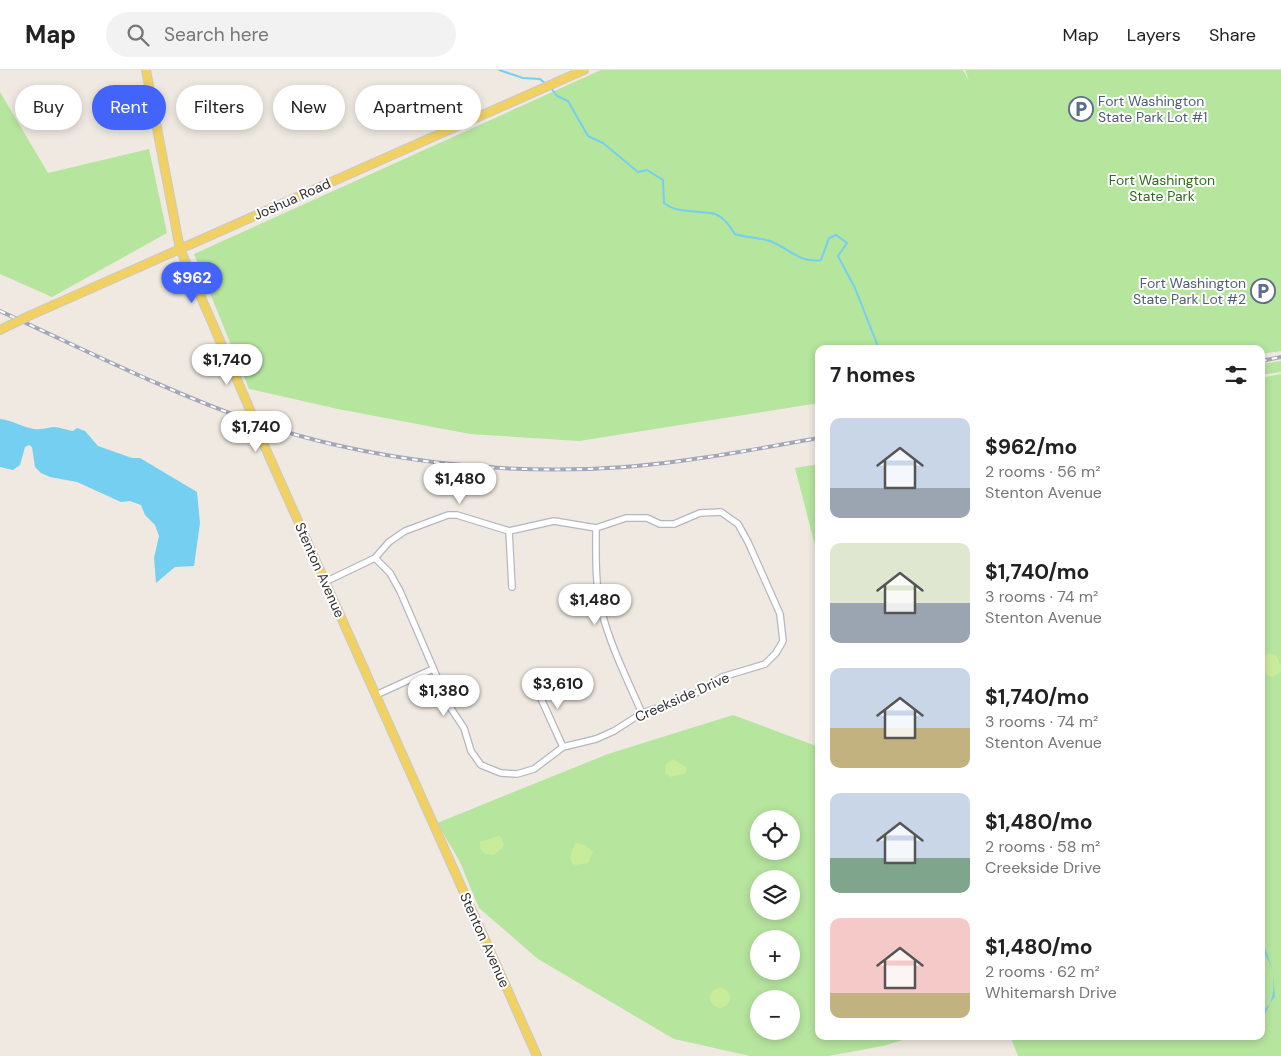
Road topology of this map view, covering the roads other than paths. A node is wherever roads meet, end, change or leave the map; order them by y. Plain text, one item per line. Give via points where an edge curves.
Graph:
1 (146, 70) edge
2 (584, 70) edge
3 (180, 249) junction
4 (0, 330) edge
5 (596, 528) junction
6 (509, 531) junction
7 (376, 558) junction
8 (325, 582) junction
9 (512, 587) dead end
10 (433, 669) junction
11 (533, 681) dead end
12 (376, 695) junction
13 (642, 713) junction
14 (563, 747) junction
15 (537, 1056) edge

1 - 3 main road, Stenton Avenue
2 - 3 main road, Joshua Road
3 - 4 main road, Joshua Road, bridge
3 - 8 main road, Stenton Avenue, bridge
5 - 6 street, Creekside Drive via 554,521
5 - 13 street via 601,607 610,638
5 - 13 street, Creekside Drive via 626,518 647,518 660,524 674,524 700,514 721,512 738,524 780,614 783,641 765,664 722,677 676,702
6 - 7 street, Creekside Drive via 458,515 448,515 405,530
6 - 9 street
7 - 8 street, Creekside Drive
7 - 10 street, Creekside Drive via 400,591
8 - 12 main road, Stenton Avenue
10 - 12 street
10 - 14 street, Creekside Drive via 450,707 464,728 471,751 481,765 501,773 517,774 534,769
11 - 14 street
12 - 15 main road, Stenton Avenue
13 - 14 street, Creekside Drive via 596,739

